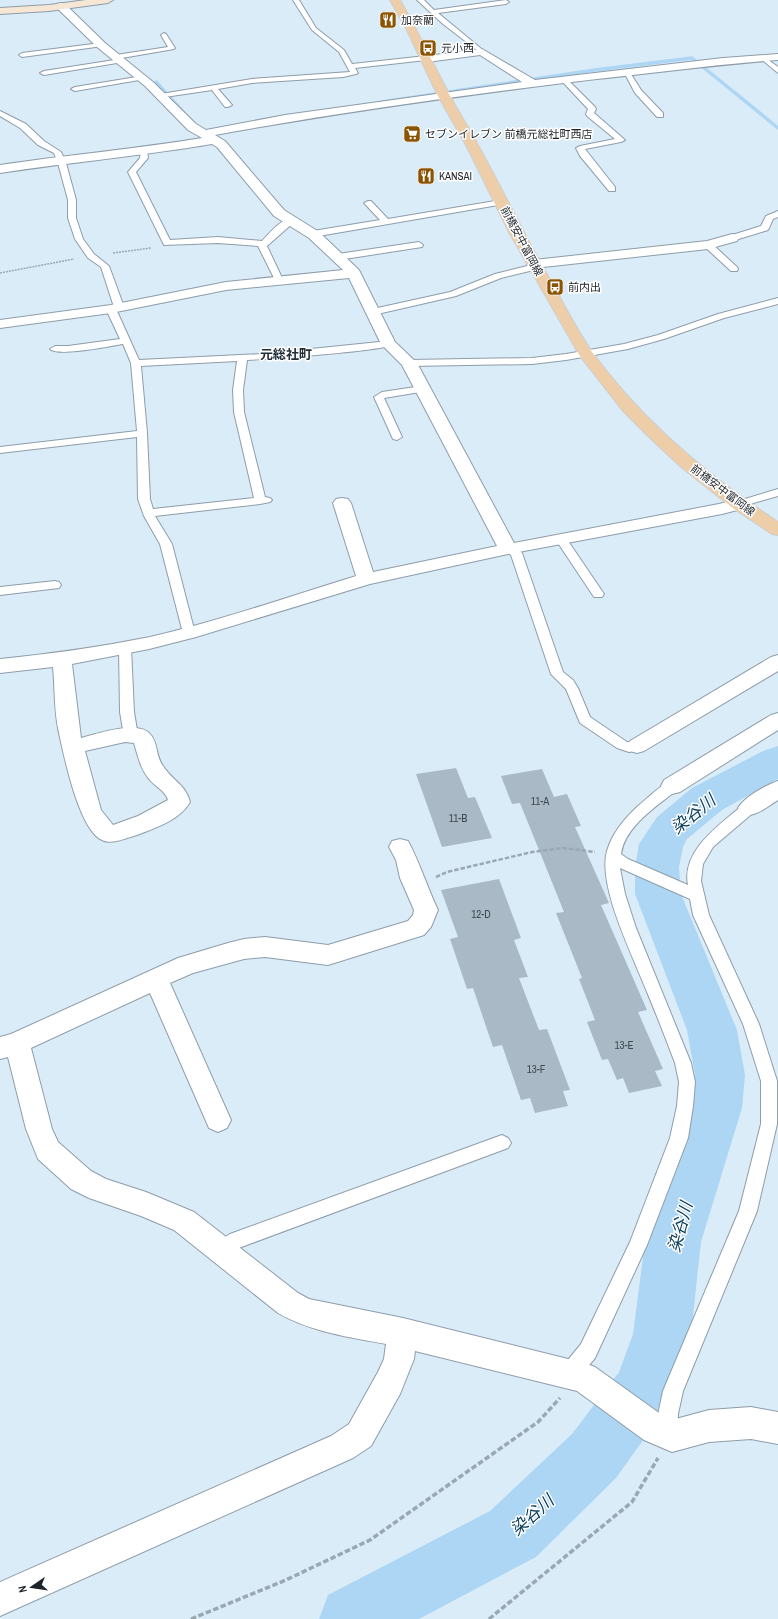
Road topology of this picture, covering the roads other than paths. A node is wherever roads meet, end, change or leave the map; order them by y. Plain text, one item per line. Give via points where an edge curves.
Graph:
1 (108, 0) edge
2 (296, 0) edge
3 (395, 0) edge
4 (420, 0) edge
5 (86, 1) edge
6 (506, 2) dead end
7 (61, 6) junction
8 (0, 12) edge
9 (432, 12) junction
10 (164, 35) dead end
11 (102, 45) junction
12 (482, 52) junction
13 (22, 55) dead end
14 (778, 57) edge
15 (763, 58) junction
16 (119, 59) junction
17 (426, 59) junction
18 (351, 66) junction
19 (778, 71) edge
20 (627, 72) junction
21 (44, 73) dead end
22 (143, 78) junction
23 (564, 79) junction
24 (532, 83) junction
25 (213, 87) junction
26 (75, 89) dead end
27 (161, 96) junction
28 (444, 96) junction
29 (228, 105) dead end
30 (0, 113) edge
31 (660, 115) dead end
32 (208, 137) junction
33 (144, 152) junction
34 (60, 160) junction
35 (0, 169) edge
36 (612, 189) dead end
37 (368, 202) dead end
38 (501, 202) junction
39 (778, 214) edge
40 (290, 221) junction
41 (386, 221) junction
42 (313, 234) junction
43 (732, 238) joint
44 (263, 244) junction
45 (419, 245) dead end
46 (708, 245) junction
47 (338, 257) junction
48 (534, 266) junction
49 (734, 269) dead end
50 (354, 273) junction
51 (279, 280) junction
52 (778, 302) edge
53 (115, 308) junction
54 (373, 312) junction
55 (0, 324) edge
56 (126, 341) junction
57 (389, 344) junction
58 (55, 349) dead end
59 (585, 353) junction
60 (242, 358) junction
61 (136, 363) junction
62 (409, 363) junction
63 (422, 389) junction
64 (142, 433) junction
65 (397, 437) dead end
66 (0, 450) edge
67 (778, 492) edge
68 (342, 503) dead end
69 (739, 504) junction
70 (149, 513) junction
71 (778, 530) edge
72 (562, 540) junction
73 (508, 549) junction
74 (366, 578) junction
75 (55, 585) dead end
76 (0, 591) edge
77 (598, 594) dead end
78 (189, 633) junction
79 (125, 648) junction
80 (62, 658) junction
81 (778, 662) edge
82 (0, 666) edge
83 (778, 720) edge
84 (129, 735) junction
85 (637, 746) joint
86 (72, 747) junction
87 (672, 786) joint
88 (778, 790) edge
89 (749, 808) joint
90 (400, 847) dead end
91 (618, 860) junction
92 (693, 895) junction
93 (156, 979) junction
94 (9, 1046) edge
95 (218, 1120) dead end
96 (502, 1143) dead end
97 (221, 1249) junction
98 (403, 1333) junction
99 (577, 1375) junction
100 (778, 1428) edge
101 (665, 1433) junction
102 (0, 1599) edge

1 - 5 street
2 - 18 lane via 314,29 342,51
3 - 17 main road, 前橋安中富岡線
4 - 9 lane
5 - 7 street
6 - 9 lane
7 - 8 street
7 - 11 street
9 - 12 lane
10 - 16 lane via 172,48
11 - 13 lane
11 - 16 street
12 - 17 street
12 - 24 street
14 - 15 street
15 - 19 lane
15 - 20 street
16 - 21 lane
16 - 22 street
17 - 18 lane
17 - 28 main road, 前橋安中富岡線
18 - 25 lane via 354,73 263,80
20 - 23 street
20 - 31 lane via 638,91
22 - 26 lane
22 - 27 street
23 - 24 street
23 - 36 lane via 592,109 590,114 621,140 582,146 580,149
24 - 28 street
25 - 27 lane
25 - 29 lane
27 - 32 street via 192,127
28 - 32 street via 285,119
28 - 38 main road, 前橋安中富岡線
30 - 34 lane via 23,126 41,143 56,152
32 - 33 street
32 - 40 street via 221,144 274,207
33 - 34 street
33 - 44 lane via 144,158 132,172 167,243 218,240
34 - 35 street
34 - 53 lane via 72,200 75,229 80,242 91,256 105,266
37 - 41 lane
38 - 41 lane
38 - 48 main road, 前橋安中富岡線
39 - 43 lane via 769,218 765,228
40 - 42 street
40 - 44 lane
41 - 42 lane
42 - 47 street
43 - 46 street
44 - 51 lane
45 - 47 lane
46 - 48 street
46 - 49 lane
47 - 50 street
48 - 54 lane via 498,276 453,294
48 - 59 main road, 前橋安中富岡線
50 - 51 street
50 - 54 street
51 - 53 street via 226,286
52 - 59 lane via 720,316 654,339
53 - 55 street
53 - 56 lane
54 - 57 street
56 - 58 lane
56 - 61 lane
57 - 60 lane
57 - 62 street
59 - 62 lane via 532,361
59 - 69 main road, 前橋安中富岡線 via 616,393 649,428 687,463
60 - 61 lane
60 - 70 lane via 238,390 239,412 263,500
61 - 64 lane
62 - 63 street
63 - 65 lane via 379,397
63 - 73 street
64 - 66 lane
64 - 70 lane via 144,499
67 - 69 lane
68 - 74 street
69 - 71 main road, 前橋安中富岡線
69 - 72 street
70 - 78 lane via 166,544
72 - 73 street
72 - 77 lane
73 - 74 street
73 - 85 lane via 516,554 557,674 574,691 582,716 622,745 629,748
74 - 78 street
75 - 76 lane
78 - 79 street
79 - 80 street
79 - 84 lane
80 - 82 street
80 - 86 street via 67,721
81 - 85 street
83 - 87 street
84 - 86 street
84 - 86 street via 140,736 144,740 154,772 174,789 179,802 167,812 115,834 103,830 93,817
87 - 91 lane via 632,820 614,851
88 - 89 street
89 - 92 lane via 702,851 694,872
90 - 93 street via 426,910 420,924 409,931 328,955 265,947 244,949 187,965
91 - 92 lane
91 - 99 lane via 613,867 618,894 629,929 683,1063 687,1082 679,1138 638,1245
92 - 101 lane via 751,1024 769,1081 769,1124 748,1211 673,1391
93 - 94 street
93 - 95 street
94 - 97 street via 48,1150 80,1180 99,1190 146,1205 184,1221
96 - 97 lane via 230,1243
97 - 98 street via 288,1303 304,1312
98 - 99 street
98 - 102 street via 398,1359 389,1383 360,1435 342,1447
99 - 101 street
100 - 101 street via 751,1423

